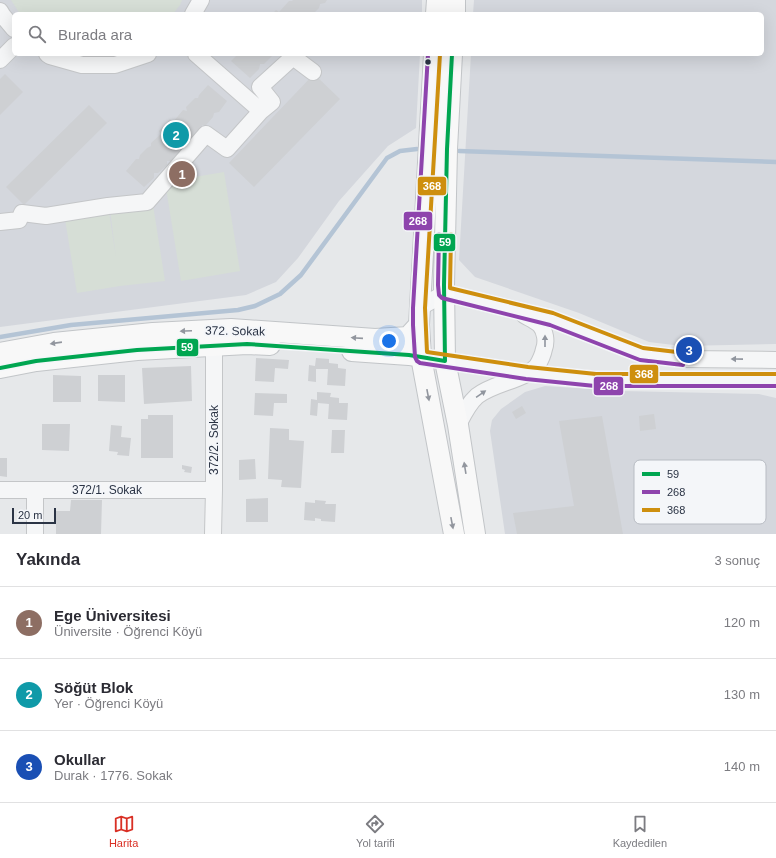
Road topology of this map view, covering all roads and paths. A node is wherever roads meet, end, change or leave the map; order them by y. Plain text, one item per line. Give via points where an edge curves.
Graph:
1 (201, 0) edge
2 (437, 0) edge
3 (455, 0) edge
4 (0, 11) edge
5 (194, 12) edge
6 (436, 12) edge
7 (454, 12) edge
8 (12, 27) edge
9 (12, 48) edge
10 (50, 56) edge
11 (142, 56) edge
12 (198, 56) edge
13 (434, 56) edge
14 (452, 56) edge
15 (0, 60) edge
16 (313, 72) dead end
17 (261, 111) junction
18 (0, 222) edge
19 (445, 293) junction
20 (516, 310) junction
21 (415, 336) junction
22 (214, 345) junction
23 (0, 354) edge
24 (776, 360) edge
25 (446, 361) junction
26 (0, 368) edge
27 (527, 374) junction
28 (776, 380) edge
29 (458, 425) junction
30 (0, 490) edge
31 (214, 490) junction
32 (35, 491) junction
33 (35, 534) edge
34 (213, 534) edge
35 (454, 534) edge
36 (476, 534) edge

1 - 5 street
2 - 6 main road
3 - 7 main road
4 - 8 street
9 - 15 street
10 - 11 street via 82,65 115,65
12 - 17 street
13 - 21 main road
14 - 19 main road via 447,149
16 - 17 street via 293,57 260,87 272,102
17 - 18 street via 227,149 206,134 147,202 46,216 22,213 19,220
19 - 20 street
19 - 21 street
19 - 25 main road
24 -> 20 street via 684,359 642,354 552,320
27 -> 20 street via 537,365 543,354 546,345 545,334 540,325
21 - 22 main road, 372. Sokak
21 -> 23 main road, 372. Sokak via 375,339 231,329 153,333 54,343
21 - 25 street, 372. Sokak
21 -> 35 main road
22 - 26 main road, 372. Sokak via 36,361
22 - 31 street, 372/2. Sokak
25 - 27 street, 372. Sokak
25 - 29 main road
27 - 28 street, 372. Sokak via 596,380
29 -> 27 street via 476,397
36 -> 29 main road
30 - 32 street, 372/1. Sokak
31 - 32 street, 372/1. Sokak
31 - 34 street, 372/2. Sokak
32 - 33 street

